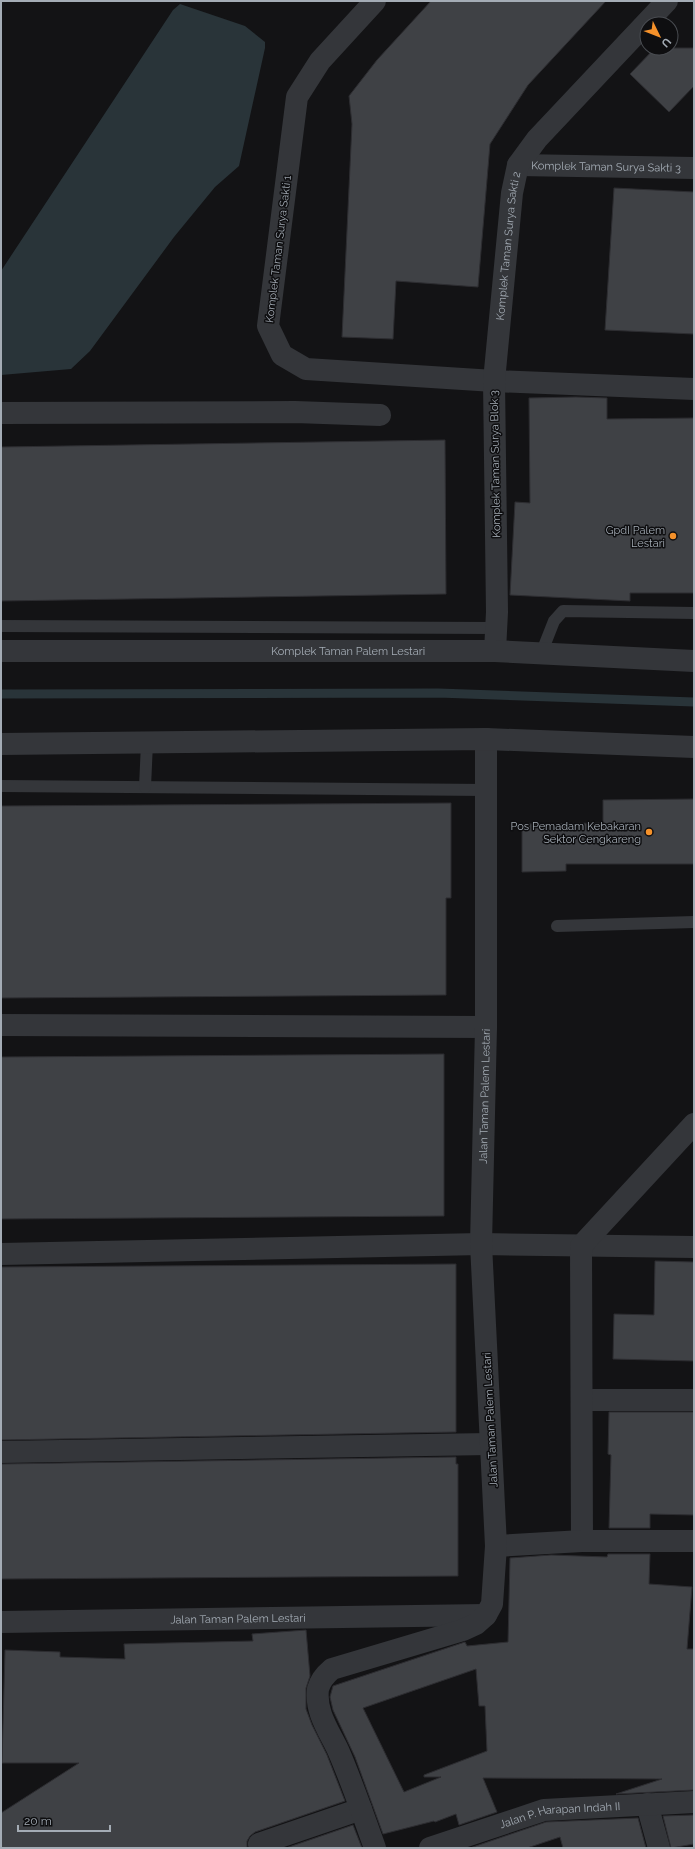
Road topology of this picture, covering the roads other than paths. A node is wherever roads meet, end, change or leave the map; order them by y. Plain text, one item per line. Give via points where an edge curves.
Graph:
1 (375, 1) edge
2 (667, 1) edge
3 (518, 165) junction
4 (694, 168) edge
5 (494, 381) junction
6 (694, 390) edge
7 (1, 413) edge
8 (380, 415) dead end
9 (694, 613) edge
10 (1, 626) edge
11 (249, 627) junction
12 (496, 628) junction
13 (1, 651) edge
14 (248, 651) junction
15 (494, 651) junction
16 (540, 654) junction
17 (694, 661) edge
18 (486, 739) junction
19 (147, 743) junction
20 (1, 744) edge
21 (694, 747) edge
22 (1, 786) edge
23 (145, 787) junction
24 (486, 790) junction
25 (694, 922) edge
26 (557, 926) dead end
27 (1, 1025) edge
28 (486, 1027) junction
29 (694, 1124) edge
30 (481, 1244) junction
31 (581, 1246) junction
32 (694, 1247) edge
33 (1, 1254) edge
34 (582, 1400) junction
35 (694, 1400) edge
36 (490, 1444) junction
37 (1, 1452) edge
38 (582, 1541) junction
39 (694, 1541) edge
40 (496, 1546) junction
41 (486, 1615) junction
42 (1, 1622) edge
43 (694, 1802) edge
44 (648, 1804) junction
45 (361, 1809) junction
46 (259, 1844) dead end
47 (375, 1848) edge
48 (430, 1848) edge
49 (659, 1848) edge

1 - 5 street, Komplek Taman Surya Sakti 1 via 320,61 298,97 268,326 282,355 306,369
2 - 3 street, Komplek Taman Surya Sakti 2 via 537,139
3 - 4 street, Komplek Taman Surya Sakti 3
3 - 5 street, Komplek Taman Surya Sakti 2 via 512,194
5 - 6 street, Komplek Taman Surya Blok 3
5 - 12 street, Komplek Taman Surya Blok 3
7 - 8 street via 295,412
9 - 16 lane via 562,610 554,621
10 - 11 lane
11 - 12 lane
11 - 14 lane
12 - 15 street, Komplek Taman Surya Blok 3
13 - 14 street, Komplek Taman Palem Lestari
14 - 15 street, Komplek Taman Palem Lestari
15 - 16 street, Komplek Taman Palem Lestari
16 - 17 street, Komplek Taman Palem Lestari
18 - 19 street
18 - 21 street
18 - 24 street, Jalan Taman Palem Lestari
19 - 20 street
19 - 23 lane
22 - 23 lane
23 - 24 lane
24 - 28 street, Jalan Taman Palem Lestari
25 - 26 lane
27 - 28 street
28 - 30 street, Jalan Taman Palem Lestari
29 - 31 street
30 - 31 street
30 - 33 street
30 - 36 street, Jalan Taman Palem Lestari
31 - 32 street
31 - 34 street
34 - 35 street
34 - 38 street
36 - 37 street
36 - 40 street, Jalan Taman Palem Lestari
38 - 39 street
38 - 40 street
40 - 41 street, Jalan Taman Palem Lestari via 492,1604
41 - 42 street, Jalan Taman Palem Lestari
41 - 45 street via 476,1624 463,1630 332,1669 324,1677 318,1689 322,1717
43 - 44 street, Jalan P. Harapan Indah II
44 - 48 street, Jalan P. Harapan Indah II via 544,1810
44 - 49 street
45 - 46 street
45 - 47 street

